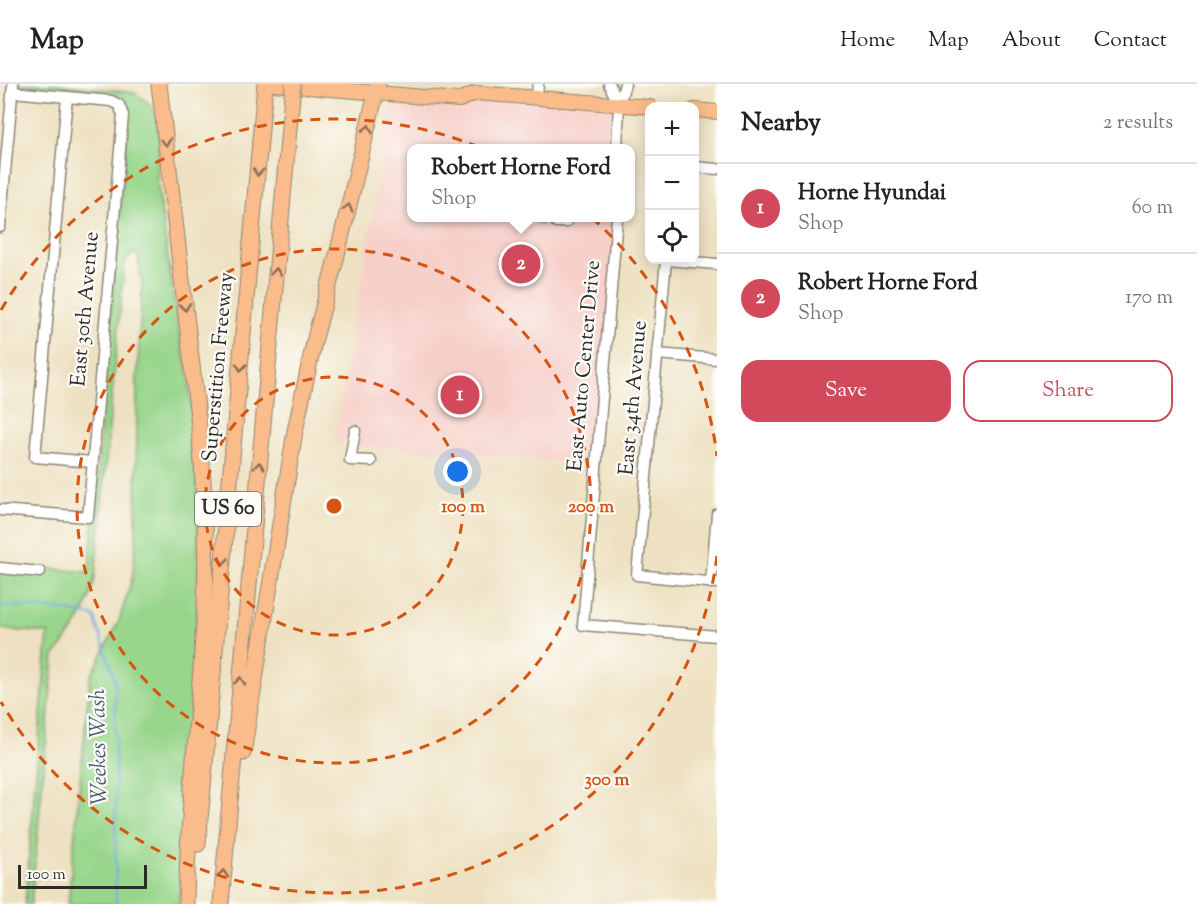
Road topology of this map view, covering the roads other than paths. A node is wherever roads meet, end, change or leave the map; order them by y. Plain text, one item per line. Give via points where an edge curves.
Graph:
1 (159, 84) edge
2 (266, 84) edge
3 (273, 84) edge
4 (293, 84) edge
5 (609, 84) edge
6 (625, 84) edge
7 (12, 88) edge
8 (377, 89) edge
9 (471, 89) edge
10 (537, 90) edge
11 (67, 97) junction
12 (619, 104) junction
13 (645, 106) edge
14 (699, 110) edge
15 (717, 112) edge
16 (616, 144) edge
17 (699, 167) edge
18 (717, 169) edge
19 (617, 222) edge
20 (0, 227) edge
21 (699, 263) edge
22 (666, 264) edge
23 (717, 264) edge
24 (657, 354) junction
25 (717, 358) edge
26 (355, 431) dead end
27 (92, 462) junction
28 (371, 462) dead end
29 (0, 510) edge
30 (717, 514) edge
31 (0, 568) edge
32 (40, 572) dead end
33 (714, 583) edge
34 (717, 636) edge
35 (226, 844) junction
36 (186, 904) edge
37 (193, 904) edge
38 (221, 904) edge

1 -> 36 highway via 198,417 205,527 205,603
2 -> 37 highway, Superstition Freeway / US 60
3 - 8 main road
35 -> 4 highway, US 60, bridge
5 - 12 street
6 - 12 street
7 - 11 street
7 - 20 street
8 - 9 main road via 459,100
35 -> 8 highway via 295,431
9 - 10 main road
10 - 12 main road
11 - 27 street, East 30th Avenue via 111,101 119,105 123,115
11 - 27 street via 35,457
12 - 13 main road
12 - 16 street
14 - 15 main road
17 - 18 street
19 - 34 street, East Auto Center Drive via 584,625
21 - 23 street
22 - 24 street, East 34th Avenue
24 - 25 street
24 - 33 street, East 34th Avenue via 636,575
26 - 28 street via 350,460
27 - 29 street, East 30th Avenue via 88,517
30 - 33 street
31 - 32 street
38 -> 35 highway, US 60

